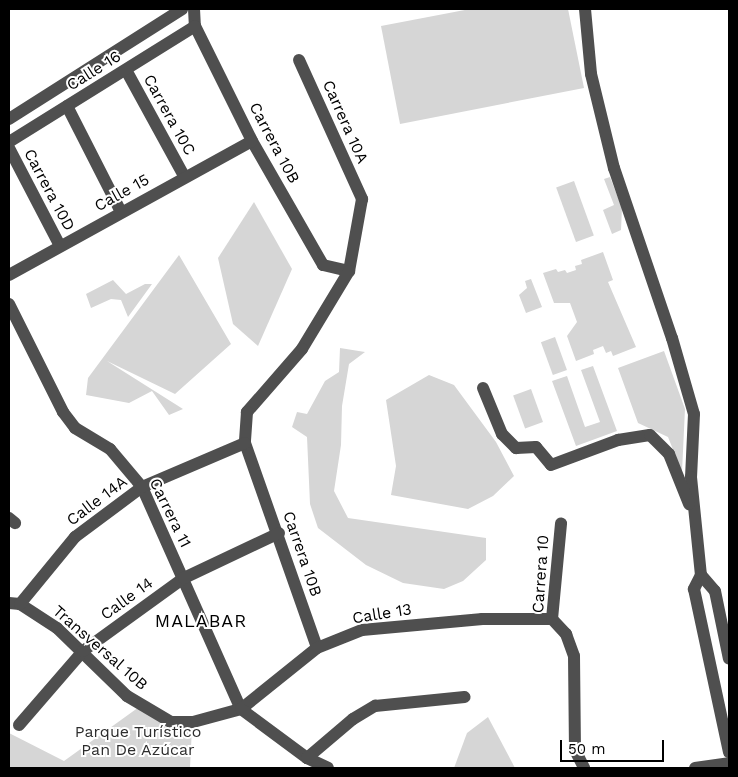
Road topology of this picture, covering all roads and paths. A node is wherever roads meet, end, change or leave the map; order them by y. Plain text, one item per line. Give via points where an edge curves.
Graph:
1 (182, 9) edge
2 (194, 9) edge
3 (585, 9) edge
4 (195, 26) junction
5 (299, 60) dead end
6 (126, 70) junction
7 (67, 106) junction
8 (10, 114) edge
9 (23, 134) junction
10 (252, 140) junction
11 (9, 142) edge
12 (9, 148) edge
13 (184, 176) junction
14 (121, 212) junction
15 (60, 246) junction
16 (349, 271) junction
17 (9, 275) edge
18 (9, 304) edge
19 (483, 388) dead end
20 (246, 443) junction
21 (142, 487) junction
22 (695, 518) junction
23 (561, 524) dead end
24 (279, 533) junction
25 (701, 575) junction
26 (184, 578) junction
27 (15, 604) edge
28 (552, 619) junction
29 (317, 648) junction
30 (83, 651) junction
31 (729, 658) edge
32 (465, 697) dead end
33 (241, 709) junction
34 (19, 725) dead end
35 (729, 752) edge
36 (308, 758) junction
37 (729, 763) edge
38 (328, 768) edge
39 (584, 768) edge
40 (695, 768) edge

1 - 8 street, Calle 16
2 - 4 street, Carrera 10B
3 - 22 street via 591,74 614,168 672,338 694,414 691,477
4 - 6 street, Calle 16
4 - 10 street, Carrera 10B
5 - 16 street, Carrera 10A via 362,198
6 - 7 street, Calle 16
6 - 13 street, Carrera 10C
7 - 9 street, Calle 16
7 - 14 street
8 - 9 street, Carrera 10D
9 - 11 street, Calle 16
10 - 13 street, Calle 15
10 - 16 street, Carrera 10B via 323,265
12 - 15 street, Carrera 10D
13 - 14 street, Calle 15
14 - 15 street, Calle 15
15 - 17 street, Calle 15
16 - 20 street, Carrera 10B via 302,349 247,412
18 - 21 street, Carrera 11 via 63,412 75,428 110,449
19 - 22 street via 502,434 516,448 536,447 551,466 618,440 650,435 669,454
20 - 21 street, Calle 14A
20 - 24 street, Carrera 10B
21 - 26 street, Carrera 11
21 - 27 street, Calle 14A via 75,537
22 - 25 street
23 - 28 street, Carrera 10
24 - 26 street, Calle 14
24 - 29 street, Carrera 10B
25 - 31 street via 715,591
25 - 35 street via 694,589
26 - 30 street, Calle 14
26 - 33 street, Carrera 11
27 - 30 street, Transversal 10B via 57,628
28 - 29 street, Calle 13 via 482,619 362,630
28 - 39 street, Carrera 10 via 566,634 574,656 575,750
29 - 33 street, Calle 13
30 - 33 street, Transversal 10B via 128,696 171,722 193,722
30 - 34 street, Calle 14
32 - 36 street via 375,706 353,719
33 - 36 street
36 - 38 street
37 - 40 street

